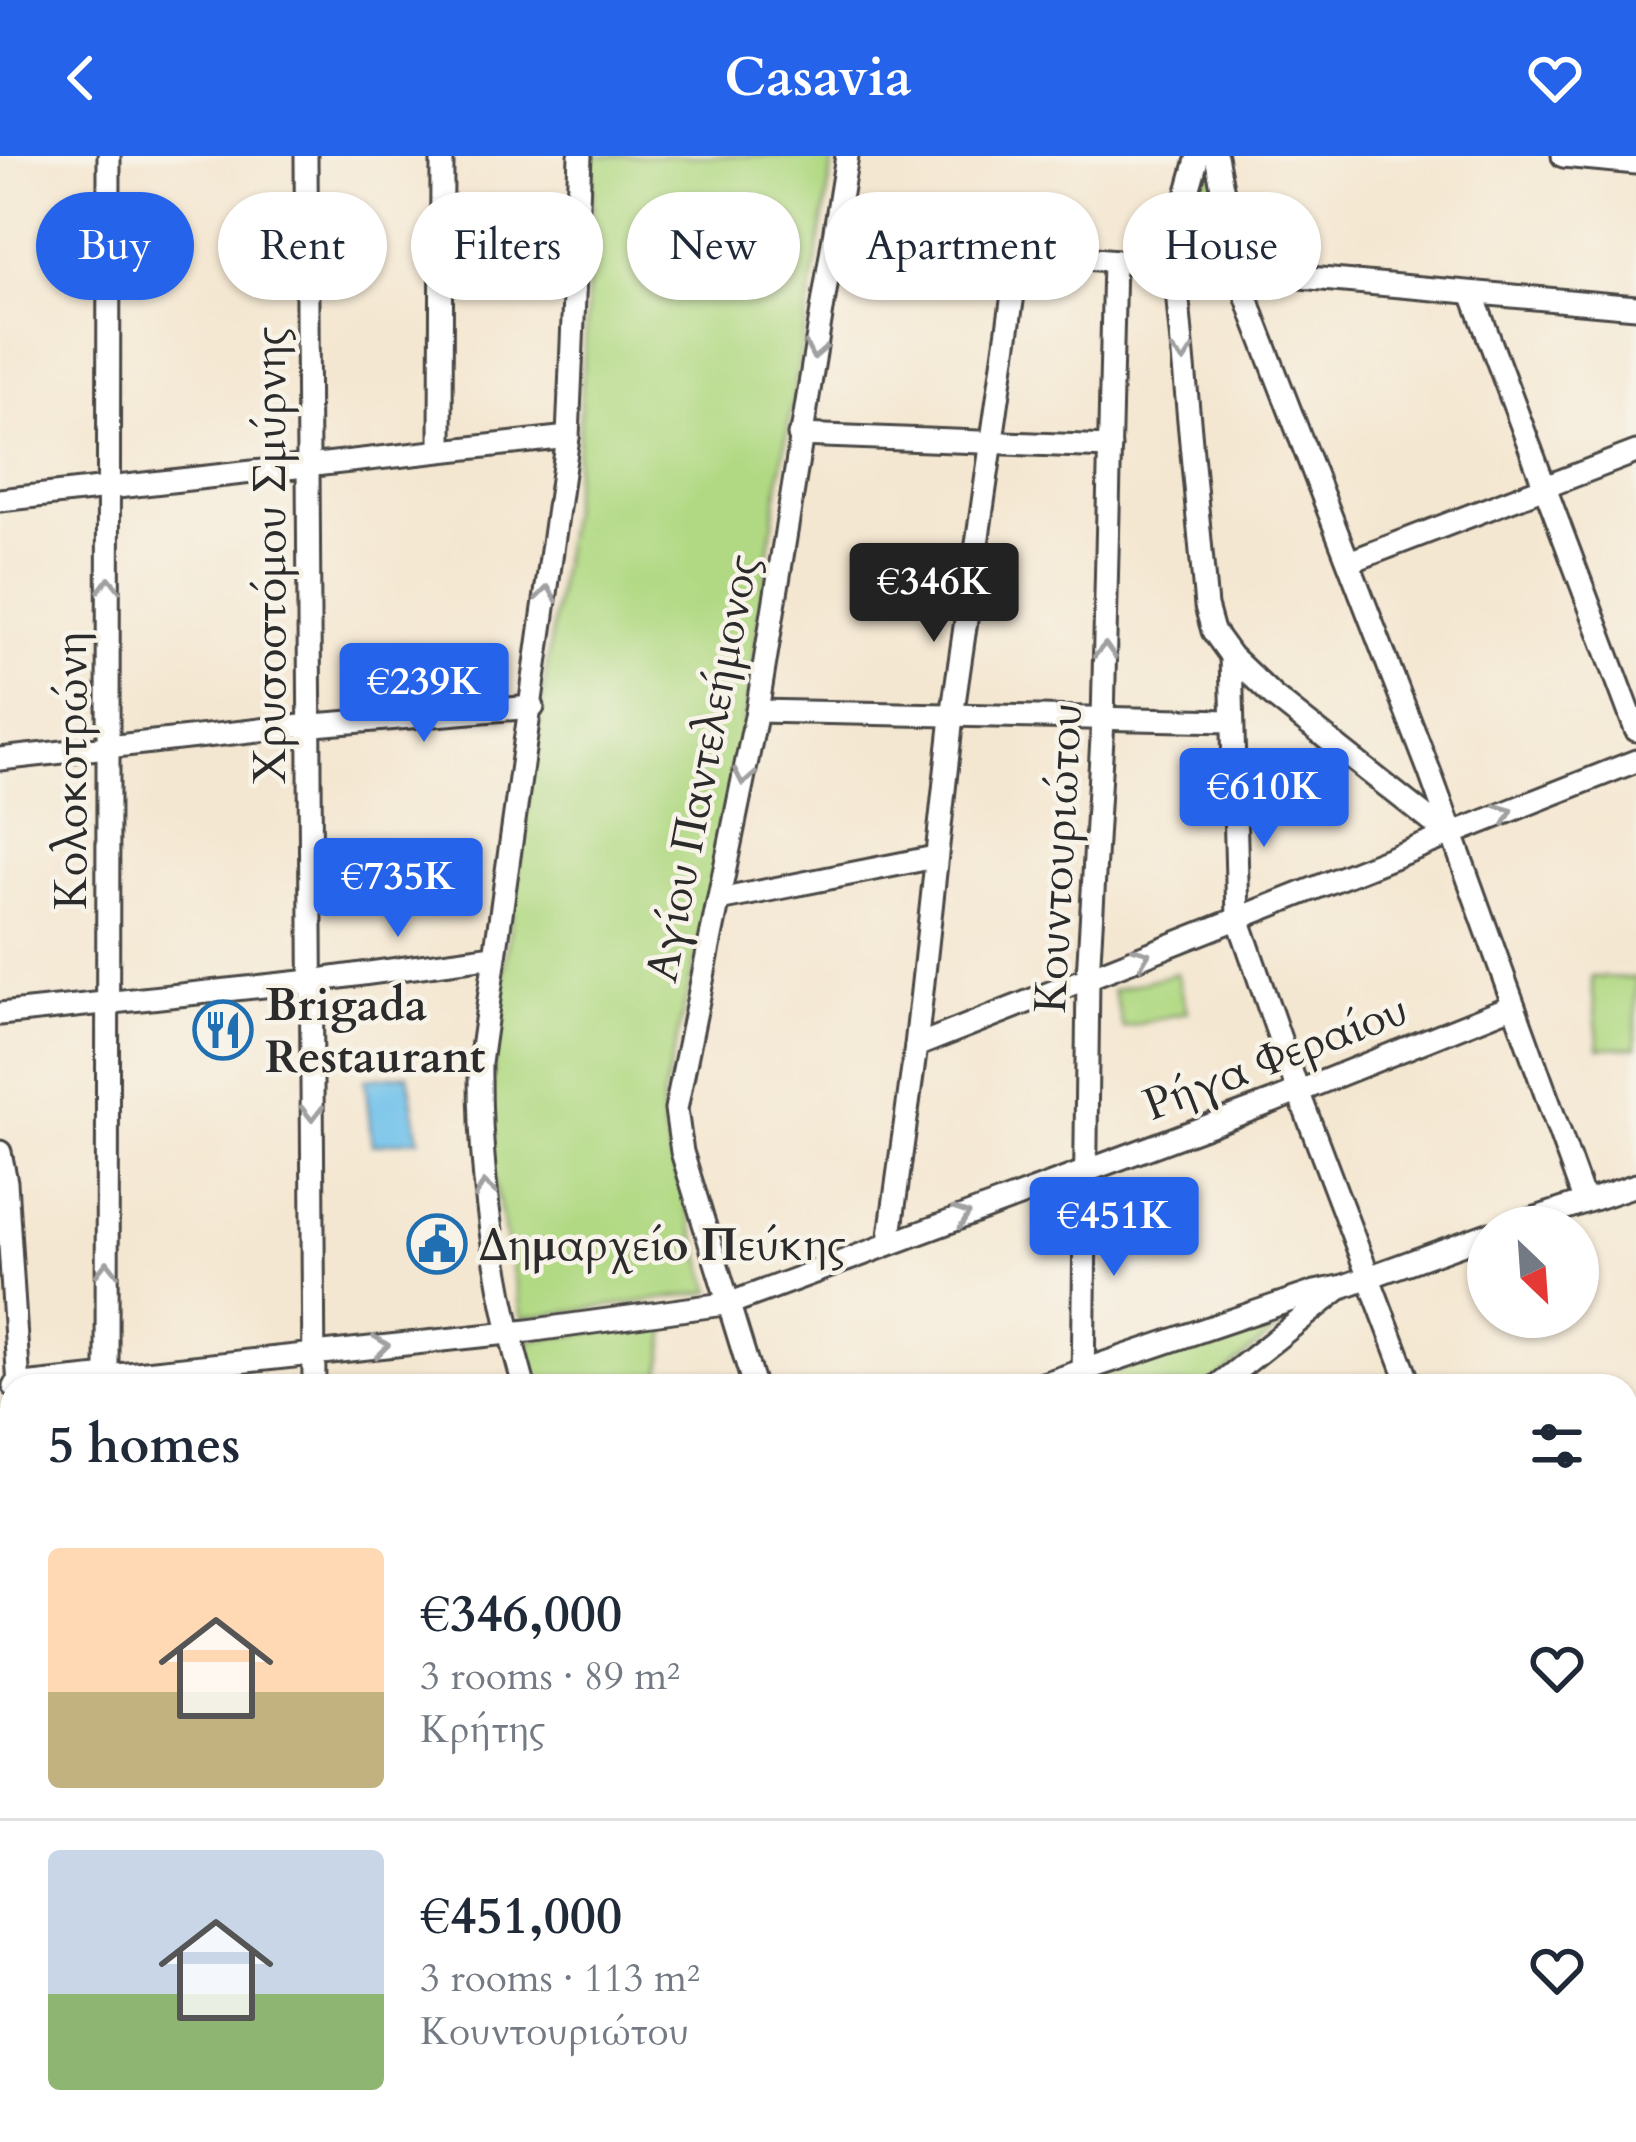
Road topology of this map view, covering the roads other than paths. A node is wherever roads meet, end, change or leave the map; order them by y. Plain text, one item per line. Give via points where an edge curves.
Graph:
1 (109, 156) edge
2 (306, 156) edge
3 (442, 156) edge
4 (580, 156) edge
5 (847, 156) edge
6 (1198, 156) edge
7 (1216, 156) edge
8 (1563, 156) edge
9 (1636, 163) edge
10 (842, 192) edge
11 (1188, 192) edge
12 (1223, 192) edge
13 (1099, 261) edge
14 (1114, 262) junction
15 (1123, 263) edge
16 (1321, 279) edge
17 (1472, 293) junction
18 (825, 300) edge
19 (1013, 300) edge
20 (1177, 300) edge
21 (1249, 300) edge
22 (1636, 308) edge
23 (799, 435) junction
24 (568, 436) junction
25 (993, 442) junction
26 (1110, 447) junction
27 (441, 449) junction
28 (1636, 452) edge
29 (308, 464) junction
30 (109, 487) junction
31 (1542, 488) junction
32 (0, 500) edge
33 (1349, 562) junction
34 (1231, 656) junction
35 (532, 706) junction
36 (757, 711) junction
37 (952, 717) junction
38 (1102, 721) junction
39 (1232, 721) junction
40 (310, 726) junction
41 (1636, 730) edge
42 (109, 749) junction
43 (0, 759) edge
44 (1636, 760) edge
45 (1430, 773) junction
46 (1400, 796) junction
47 (1450, 836) junction
48 (935, 857) junction
49 (719, 900) junction
50 (1238, 918) junction
51 (494, 956) junction
52 (1088, 977) junction
53 (311, 981) junction
54 (108, 1003) junction
55 (1512, 1006) junction
56 (0, 1014) edge
57 (916, 1046) junction
58 (1298, 1091) junction
59 (0, 1152) edge
60 (1087, 1170) junction
61 (3, 1183) edge
62 (1636, 1185) edge
63 (1584, 1200) junction
64 (1567, 1206) edge
65 (1467, 1242) edge
66 (889, 1243) junction
67 (1368, 1277) junction
68 (1344, 1286) junction
69 (731, 1303) junction
70 (509, 1333) junction
71 (314, 1354) junction
72 (15, 1374) edge
73 (107, 1374) edge
74 (161, 1374) edge
75 (314, 1374) edge
76 (521, 1374) edge
77 (751, 1374) edge
78 (1083, 1374) edge
79 (1096, 1374) edge
80 (1232, 1374) edge
81 (1405, 1374) edge

1 - 30 street, Κολοκοτρώνη
2 - 29 street, Χρυσοστόμου Σμύρνης
3 - 27 street
4 - 24 street
5 - 10 street, Αγίου Παντελεήμονος
6 - 11 street
7 - 12 street
8 - 9 street
13 - 14 street
14 - 15 street
14 - 26 street, Κουντουριώτου
16 - 17 street
17 - 22 street
17 - 31 street
18 -> 23 street, Αγίου Παντελεήμονος
19 - 25 street
20 -> 34 street via 1206,605
21 - 33 street
23 - 25 street
23 - 36 street, Αγίου Παντελεήμονος
24 - 27 street
35 -> 24 street
25 - 26 street
25 - 37 street
38 -> 26 street, Κουντουριώτου
27 - 29 street
28 - 31 street
29 - 30 street
29 - 40 street, Χρυσοστόμου Σμύρνης
30 - 32 street
42 -> 30 street, Κολοκοτρώνη
31 - 33 street
31 - 41 street
33 - 45 street
34 - 39 street
34 - 46 street
35 - 40 street
35 - 51 street
36 - 37 street
36 -> 49 street, Αγίου Παντελεήμονος
37 - 38 street
37 - 48 street
38 - 39 street
38 - 52 street, Κουντουριώτου
39 - 50 street
40 - 42 street
40 - 53 street, Χρυσοστόμου Σμύρνης
42 - 43 street
42 - 54 street, Κολοκοτρώνη
47 -> 44 street
45 - 46 street
45 - 47 street
46 - 47 street
47 - 50 street
47 - 55 street
48 - 49 street
48 - 57 street
49 - 69 street, Αγίου Παντελεήμονος via 676,1109
52 -> 50 street
50 - 58 street
51 - 53 street
70 -> 51 street via 479,1142
52 - 57 street
52 - 60 street, Κουντουριώτου
53 - 54 street
53 -> 71 street, Χρυσοστόμου Σμύρνης
54 - 56 street
73 -> 54 street, Κολοκοτρώνη
55 - 58 street, Ρήγα Φεραίου
55 - 63 street
57 - 66 street
58 - 60 street, Ρήγα Φεραίου
58 - 67 street
59 - 61 street
66 -> 60 street, Ρήγα Φεραίου
60 - 78 street, Κουντουριώτου
61 - 72 street
62 - 63 street
63 - 64 street
65 - 67 street
66 - 69 street, Ρήγα Φεραίου
67 - 68 street
67 - 81 street
68 - 79 street
68 - 80 street
69 - 70 street, Ρήγα Φεραίου
69 - 77 street, Αγίου Παντελεήμονος
71 -> 70 street, Ρήγα Φεραίου
70 - 76 street
71 - 74 street, Ρήγα Φεραίου
71 - 75 street, Χρυσοστόμου Σμύρνης

